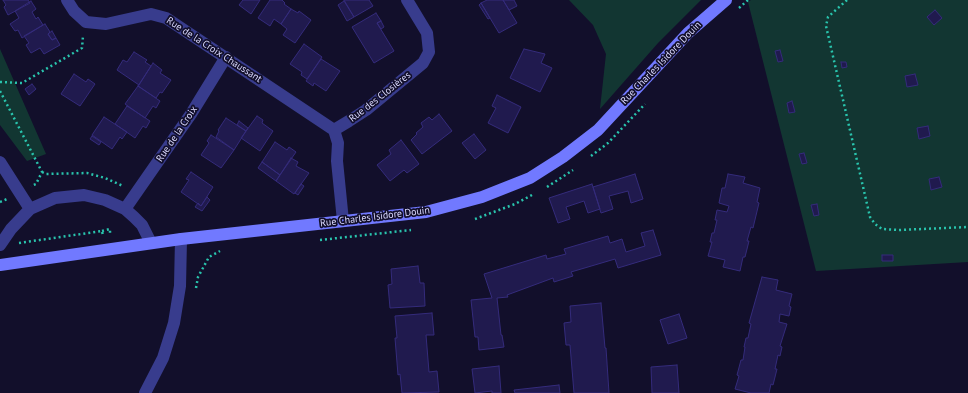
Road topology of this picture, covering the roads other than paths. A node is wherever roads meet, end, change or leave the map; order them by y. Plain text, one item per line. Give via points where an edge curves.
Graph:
1 (67, 0) edge
2 (407, 0) edge
3 (726, 0) edge
4 (226, 57) junction
5 (334, 130) junction
6 (0, 162) edge
7 (30, 209) junction
8 (125, 210) junction
9 (343, 221) junction
10 (180, 239) junction
11 (151, 243) junction
12 (0, 245) edge
13 (0, 265) edge
14 (145, 393) edge

1 - 4 street, Rue de la Croix Chaussant via 86,22 106,24 151,14 166,18
2 - 5 street, Rue des Closières via 427,33 429,52 423,63 366,110
3 - 9 street, Rue Charles Isidore Douin via 688,33 598,130 530,178 482,197 426,212
4 - 5 street, Rue de la Croix Chaussant
4 - 8 street, Rue de la Croix via 191,114
5 - 9 street via 338,143 337,161
6 - 7 street
7 - 8 street via 55,198 84,195 105,200
7 - 12 street
8 - 11 street via 142,225
9 - 10 street, Rue Charles Isidore Douin
10 - 11 street, Rue Charles Isidore Douin
10 - 14 street via 179,290 174,323 163,358
11 - 13 street, Rue Charles Isidore Douin

